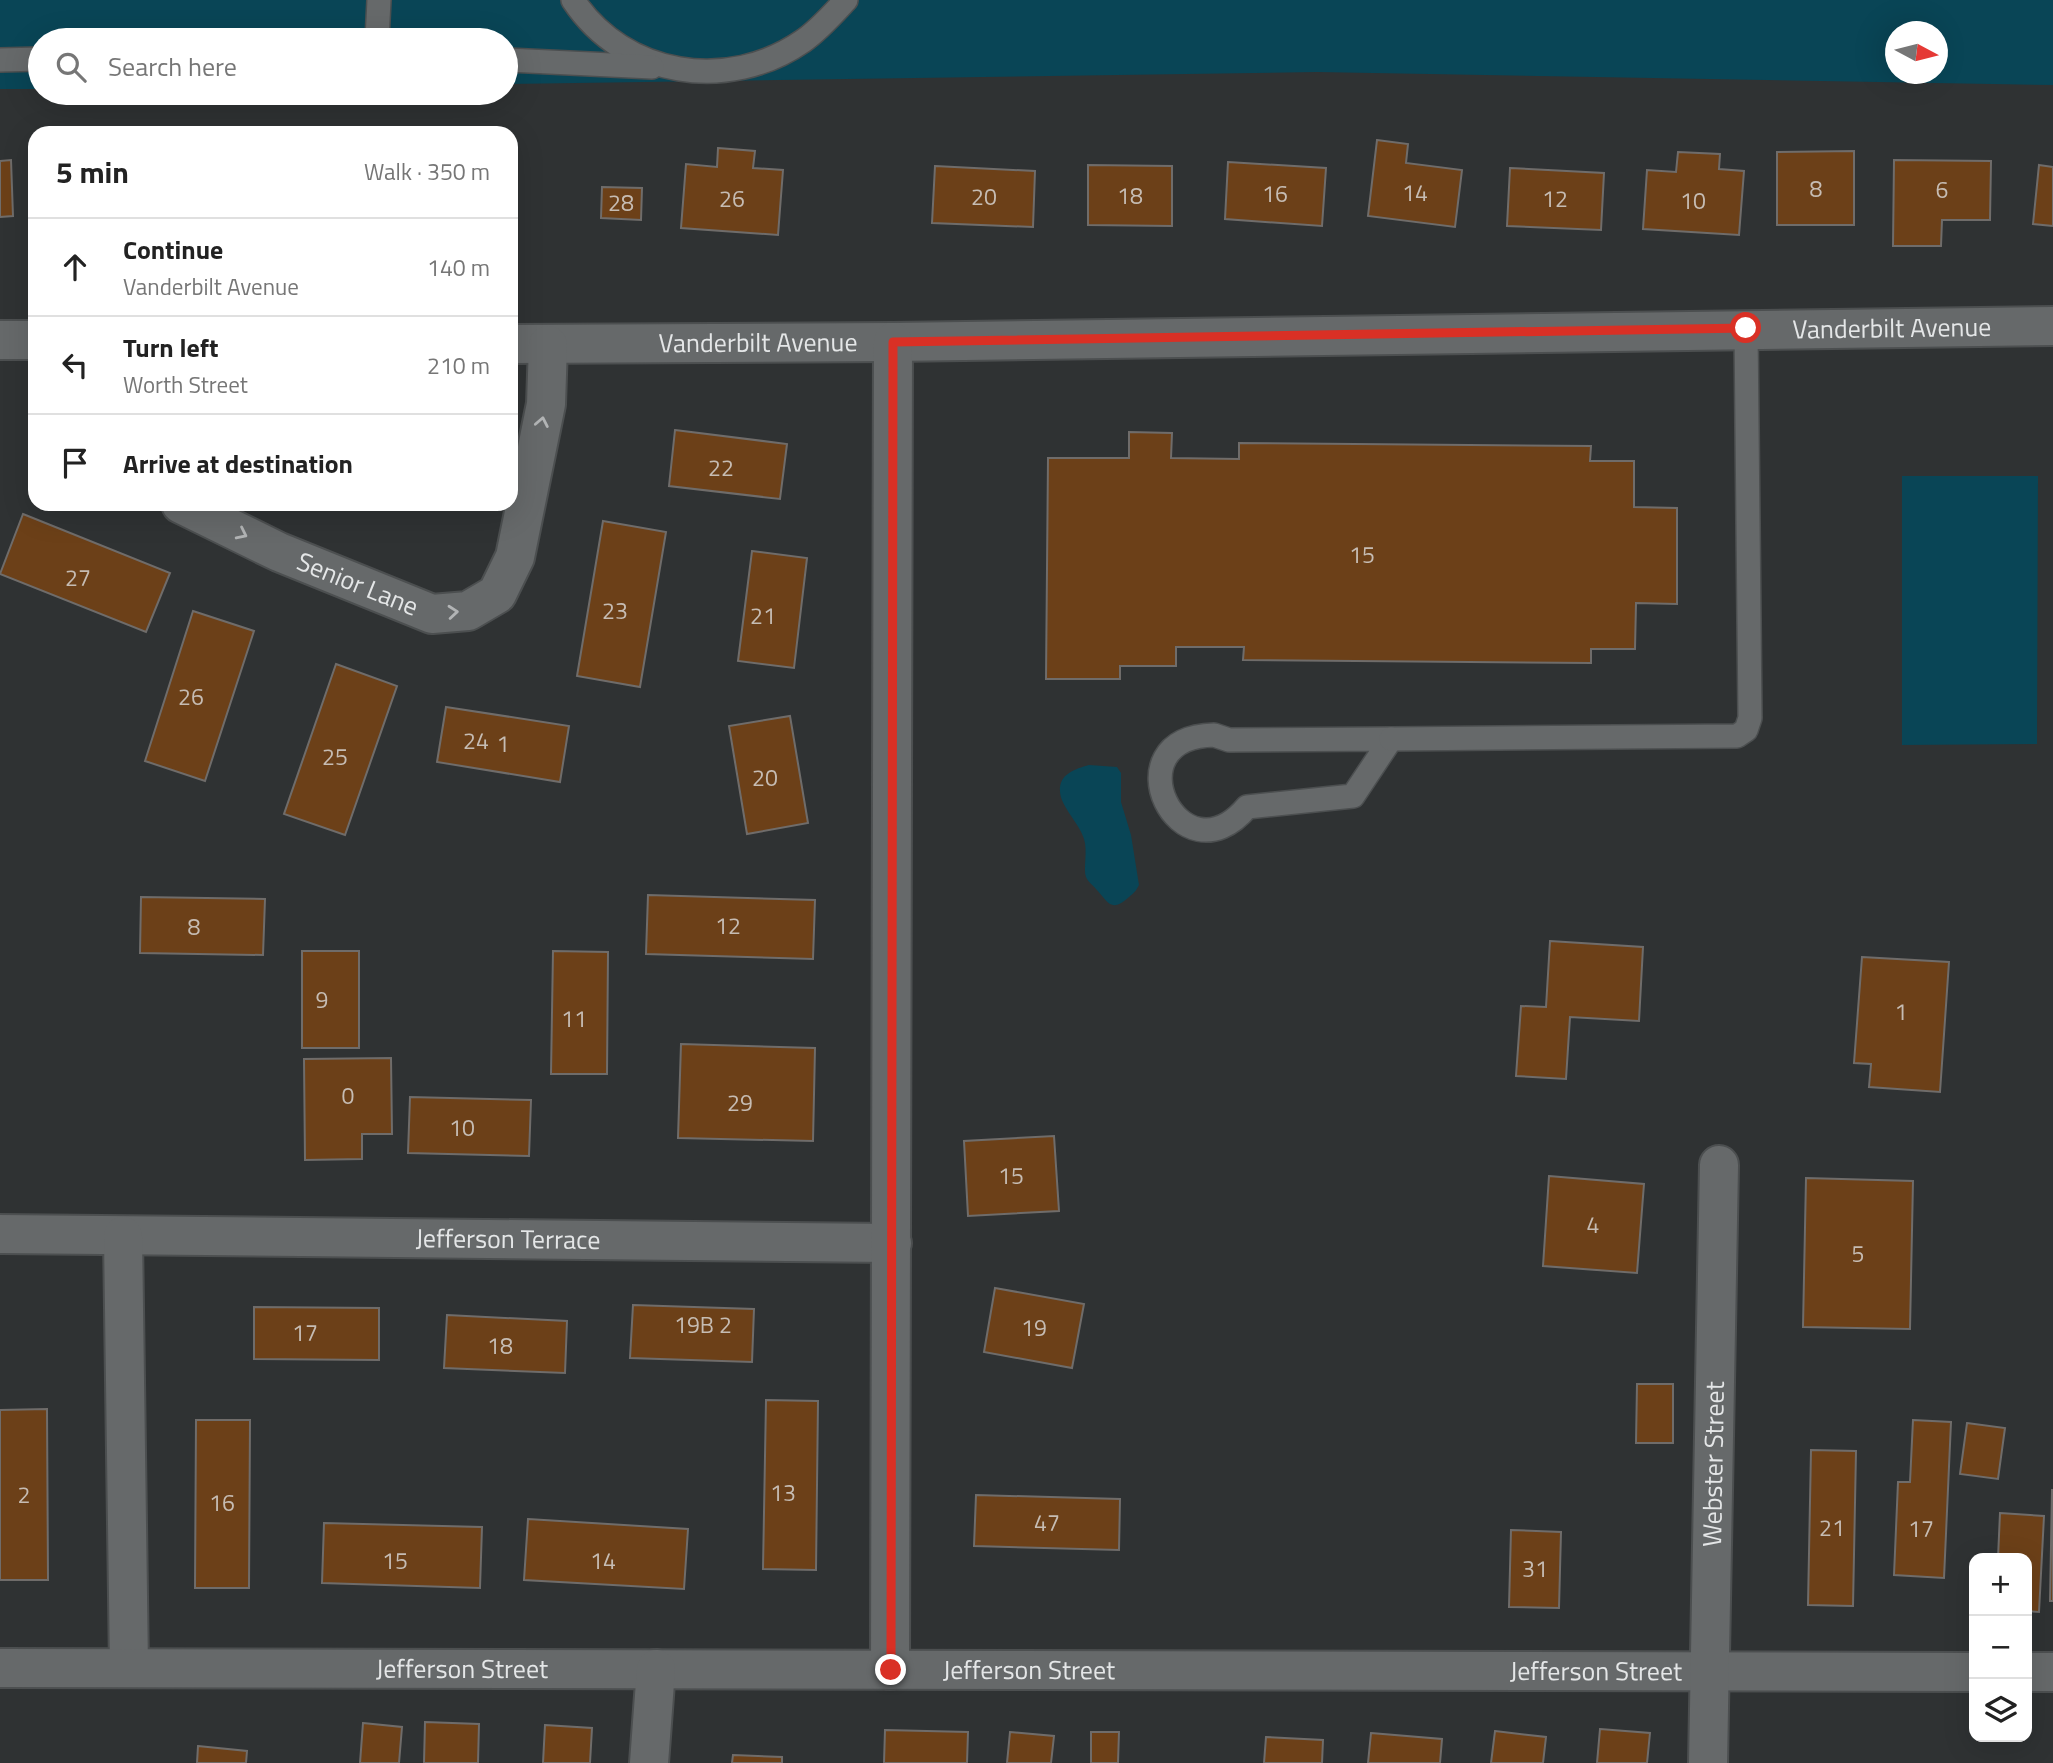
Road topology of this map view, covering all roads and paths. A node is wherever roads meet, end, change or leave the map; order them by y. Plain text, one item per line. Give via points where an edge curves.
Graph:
1 (379, 0) edge
2 (573, 0) edge
3 (846, 0) edge
4 (378, 28) edge
5 (28, 59) edge
6 (0, 60) edge
7 (518, 61) edge
8 (666, 67) junction
9 (2053, 326) edge
10 (1746, 328) junction
11 (0, 340) edge
12 (28, 340) edge
13 (893, 342) junction
14 (518, 344) edge
15 (548, 345) junction
16 (194, 511) edge
17 (1391, 739) junction
18 (1719, 1165) dead end
19 (0, 1234) edge
20 (123, 1236) junction
21 (892, 1243) junction
22 (0, 1668) edge
23 (129, 1668) junction
24 (656, 1669) junction
25 (891, 1670) junction
26 (1710, 1672) junction
27 (1969, 1672) edge
28 (2032, 1672) edge
29 (2053, 1672) edge
30 (649, 1763) edge
31 (1708, 1763) edge

1 - 4 lane
2 - 8 lane via 605,36 634,55
3 - 8 lane via 804,41 761,64 714,73
5 - 6 lane
7 - 8 lane
9 - 10 street, Vanderbilt Avenue
10 - 13 street, Vanderbilt Avenue
10 - 17 lane via 1750,718 1746,730 1737,736
11 - 12 street
13 - 15 street, Vanderbilt Avenue
13 - 21 street
14 - 15 street, Vanderbilt Avenue
16 -> 15 street, Senior Lane via 279,552 432,614 468,611 497,594 515,557 546,404
17 - 17 lane via 1229,740 1199,736 1184,741 1163,763 1161,794 1179,820 1208,829 1224,827 1247,807 1346,798 1357,791
18 - 26 street, Webster Street
19 - 20 street, Jefferson Terrace
20 - 21 street, Jefferson Terrace
20 - 23 street
21 - 25 street
22 - 23 street, Jefferson Street
23 - 24 street, Jefferson Street
24 - 25 street, Jefferson Street
24 - 30 street
25 - 26 street, Jefferson Street
26 - 27 street, Jefferson Street
26 - 31 street, Webster Street
28 - 29 street

